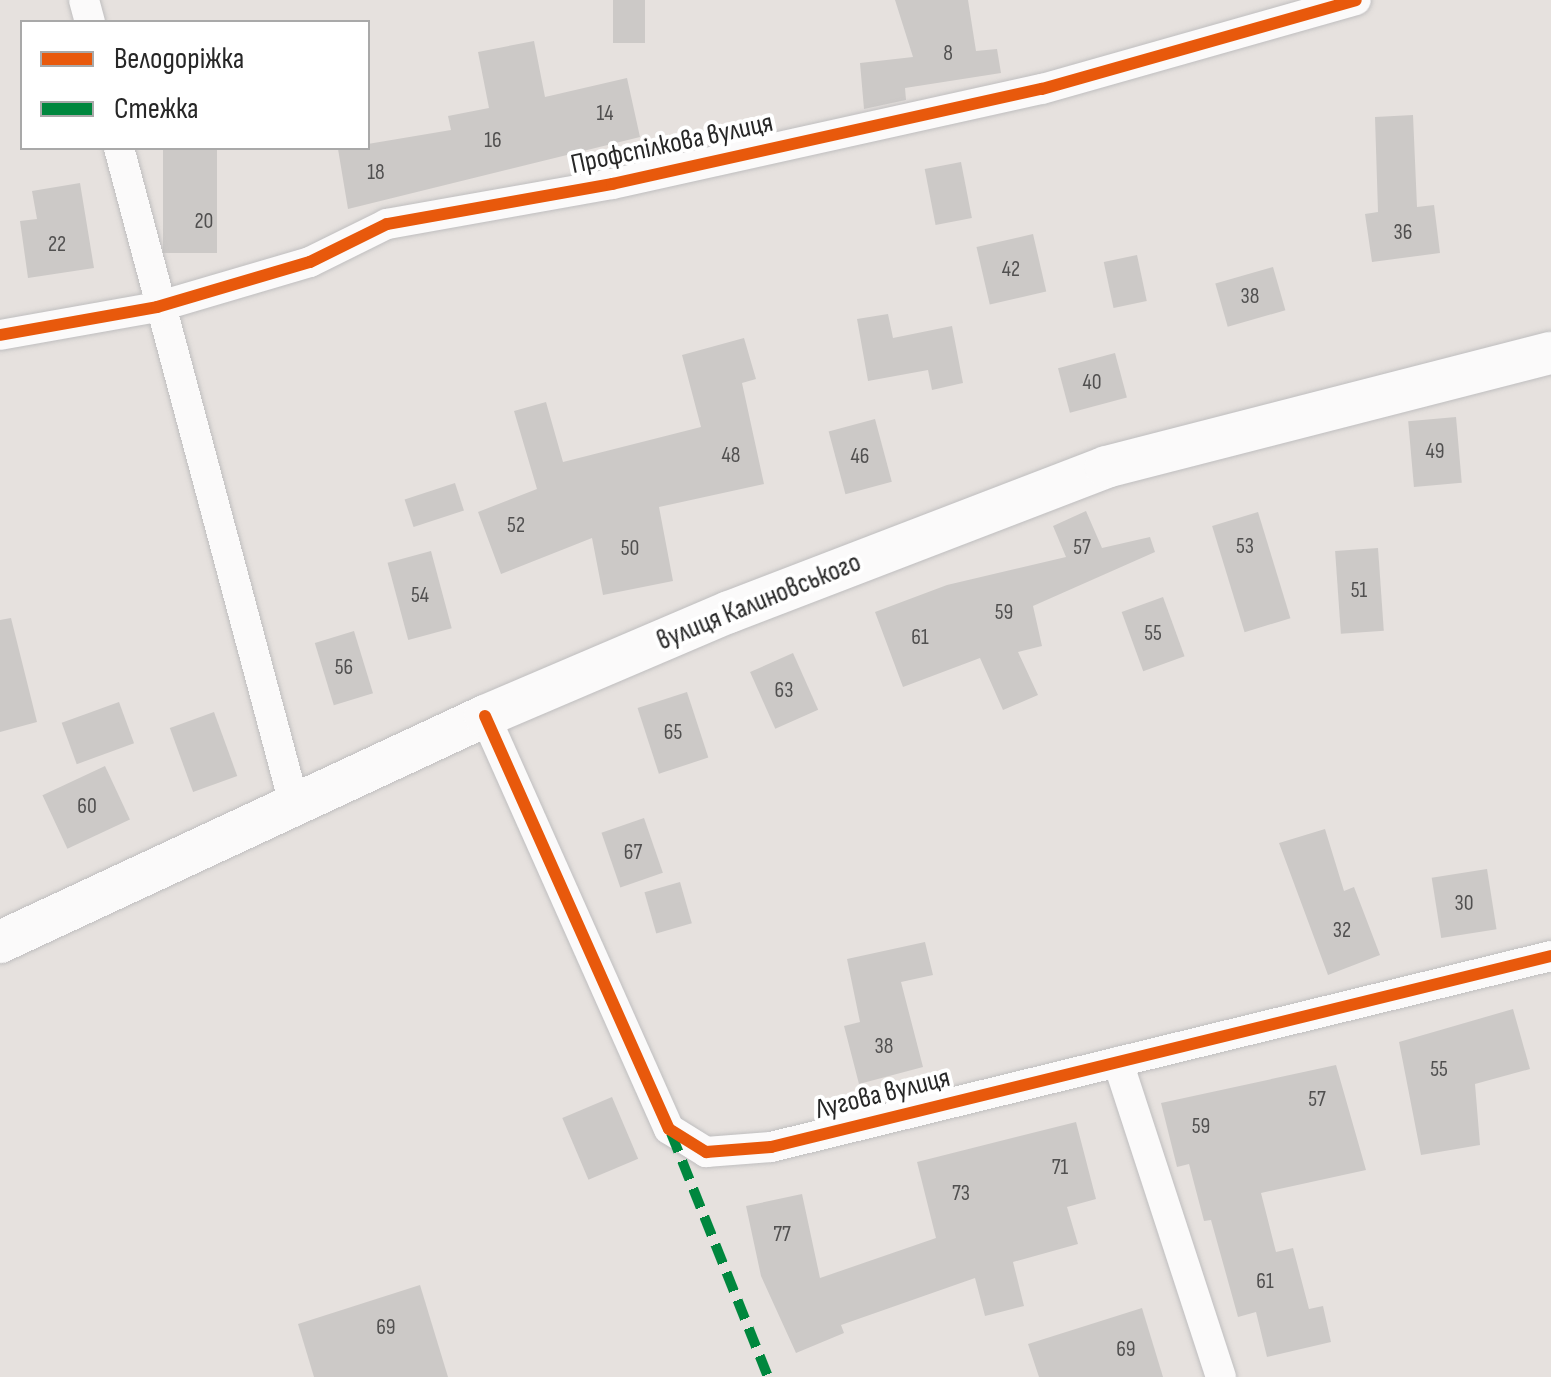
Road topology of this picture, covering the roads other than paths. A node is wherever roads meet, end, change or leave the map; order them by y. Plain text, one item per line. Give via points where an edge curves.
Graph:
1 (1356, 0) edge
2 (119, 150) edge
3 (157, 306) junction
4 (0, 335) edge
5 (1551, 352) edge
6 (485, 716) junction
7 (295, 807) junction
8 (0, 942) edge
9 (1551, 956) edge
10 (1118, 1062) junction
11 (1221, 1377) edge

1 - 3 street, Профспілкова вулиця via 1042,89 612,184 387,224 310,262
2 - 3 street
3 - 4 street, Профспілкова вулиця
3 - 7 street
5 - 6 main road, вулиця Калиновського via 1106,467 729,612
6 - 7 main road, вулиця Калиновського
6 - 10 street, Лугова вулиця via 669,1129 706,1152 771,1147
7 - 8 main road, вулиця Калиновського
9 - 10 street, Лугова вулиця
10 - 11 street

